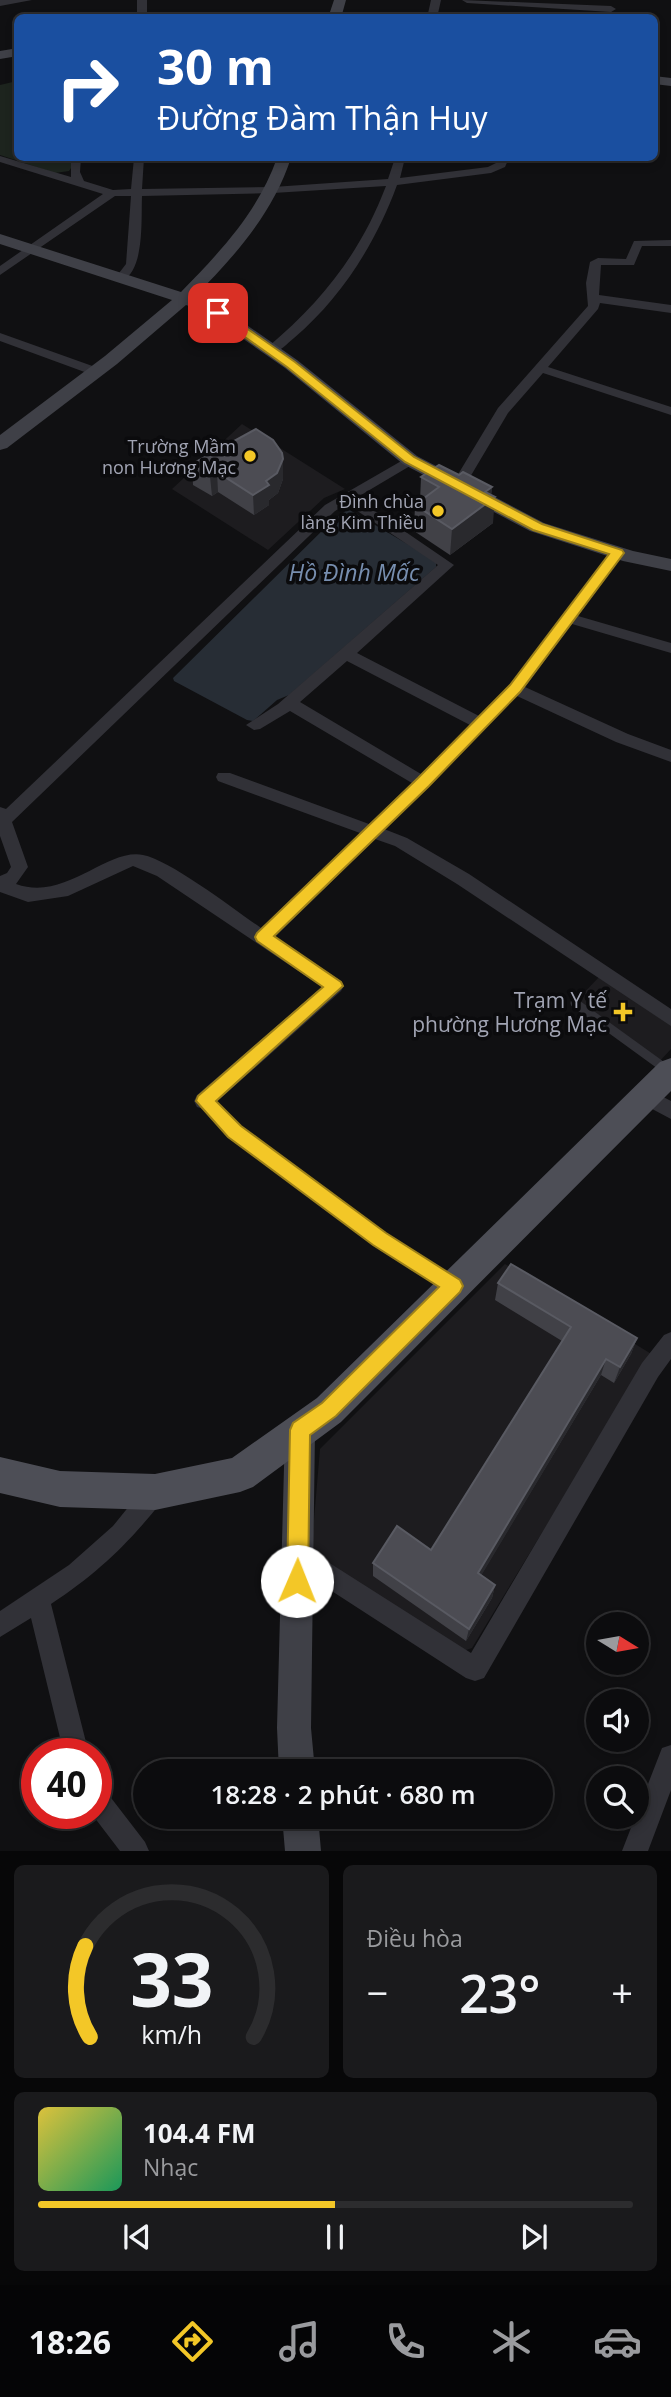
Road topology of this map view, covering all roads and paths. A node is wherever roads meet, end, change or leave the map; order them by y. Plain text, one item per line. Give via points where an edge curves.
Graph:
1 (27, 0) edge
2 (467, 0) edge
3 (604, 0) edge
4 (0, 3) edge
5 (0, 159) edge
6 (76, 161) edge
7 (139, 161) edge
8 (283, 161) edge
9 (399, 161) edge
10 (503, 161) edge
11 (394, 182) junction
12 (79, 183) junction
13 (272, 190) junction
14 (136, 191) junction
15 (113, 193) junction
16 (0, 239) edge
17 (671, 243) edge
18 (30, 250) junction
19 (0, 271) edge
20 (122, 277) junction
21 (183, 298) junction
22 (593, 298) junction
23 (671, 309) edge
24 (0, 337) edge
25 (272, 350) junction
26 (540, 368) junction
27 (94, 371) junction
28 (671, 411) edge
29 (0, 444) edge
30 (410, 460) junction
31 (458, 486) junction
32 (347, 498) junction
33 (617, 553) junction
34 (671, 565) edge
35 (569, 618) junction
36 (671, 648) edge
37 (347, 654) junction
38 (515, 689) junction
39 (289, 703) junction
40 (480, 723) junction
41 (254, 725) dead end
42 (671, 756) edge
43 (224, 777) dead end
44 (424, 782) junction
45 (2, 817) edge
46 (370, 831) junction
47 (0, 884) edge
48 (263, 937) junction
49 (575, 1003) dead end
50 (671, 1019) edge
51 (670, 1072) edge
52 (204, 1101) joint
53 (658, 1103) edge
54 (454, 1286) junction
55 (671, 1342) edge
56 (300, 1430) junction
57 (0, 1475) edge
58 (155, 1492) junction
59 (298, 1556) junction
60 (38, 1599) junction
61 (0, 1625) edge
62 (73, 1738) edge
63 (671, 1757) edge
64 (296, 1759) edge
65 (112, 1820) edge
66 (301, 1829) edge
67 (136, 1851) edge
68 (303, 1851) edge
69 (635, 1851) edge

1 - 4 street
2 - 3 street via 615,12
5 - 12 street
6 - 12 street
7 - 14 street
8 - 13 street
9 - 11 street
10 - 11 street via 491,170
11 - 13 street
11 - 25 street via 365,243 325,299
12 - 15 street
13 - 14 street
13 - 21 street via 227,255
14 - 15 street
14 - 20 street via 132,264
15 - 18 street
16 - 18 street
17 - 22 street via 638,243 630,263 598,261 594,264
18 - 19 street
18 - 20 street
20 - 21 street
21 - 25 street via 209,307
21 - 27 street
22 - 23 street
22 - 26 street via 594,306
24 - 27 street
25 - 30 street
26 - 28 street
26 - 31 street via 503,411
27 - 29 street
30 - 31 street
30 - 32 street
31 - 33 street via 537,527
32 - 37 street via 447,565
32 - 45 street via 330,508
33 - 34 street
33 - 35 street
35 - 36 street
35 - 38 street
37 - 39 street
37 - 40 street
38 - 40 street
38 - 42 street
39 - 41 street
39 - 44 street
40 - 44 street
43 - 46 street
44 - 46 street
45 - 47 street via 20,867 13,878
46 - 48 street
46 - 50 street via 401,842 463,879
47 - 48 street via 28,895 68,888 131,860 143,861
48 - 52 street via 335,986
49 - 51 lane
51 - 53 main road
52 - 54 lane via 234,1131 368,1231
53 - 54 main road
54 - 56 main road via 329,1410
55 - 59 street via 650,1370 474,1669
56 - 58 main road via 240,1474
56 - 59 street
57 - 58 main road via 60,1489
58 - 60 street via 121,1534 77,1573
59 - 64 street
60 - 61 street
60 - 62 street
63 - 69 street
65 - 67 street
66 - 68 street

